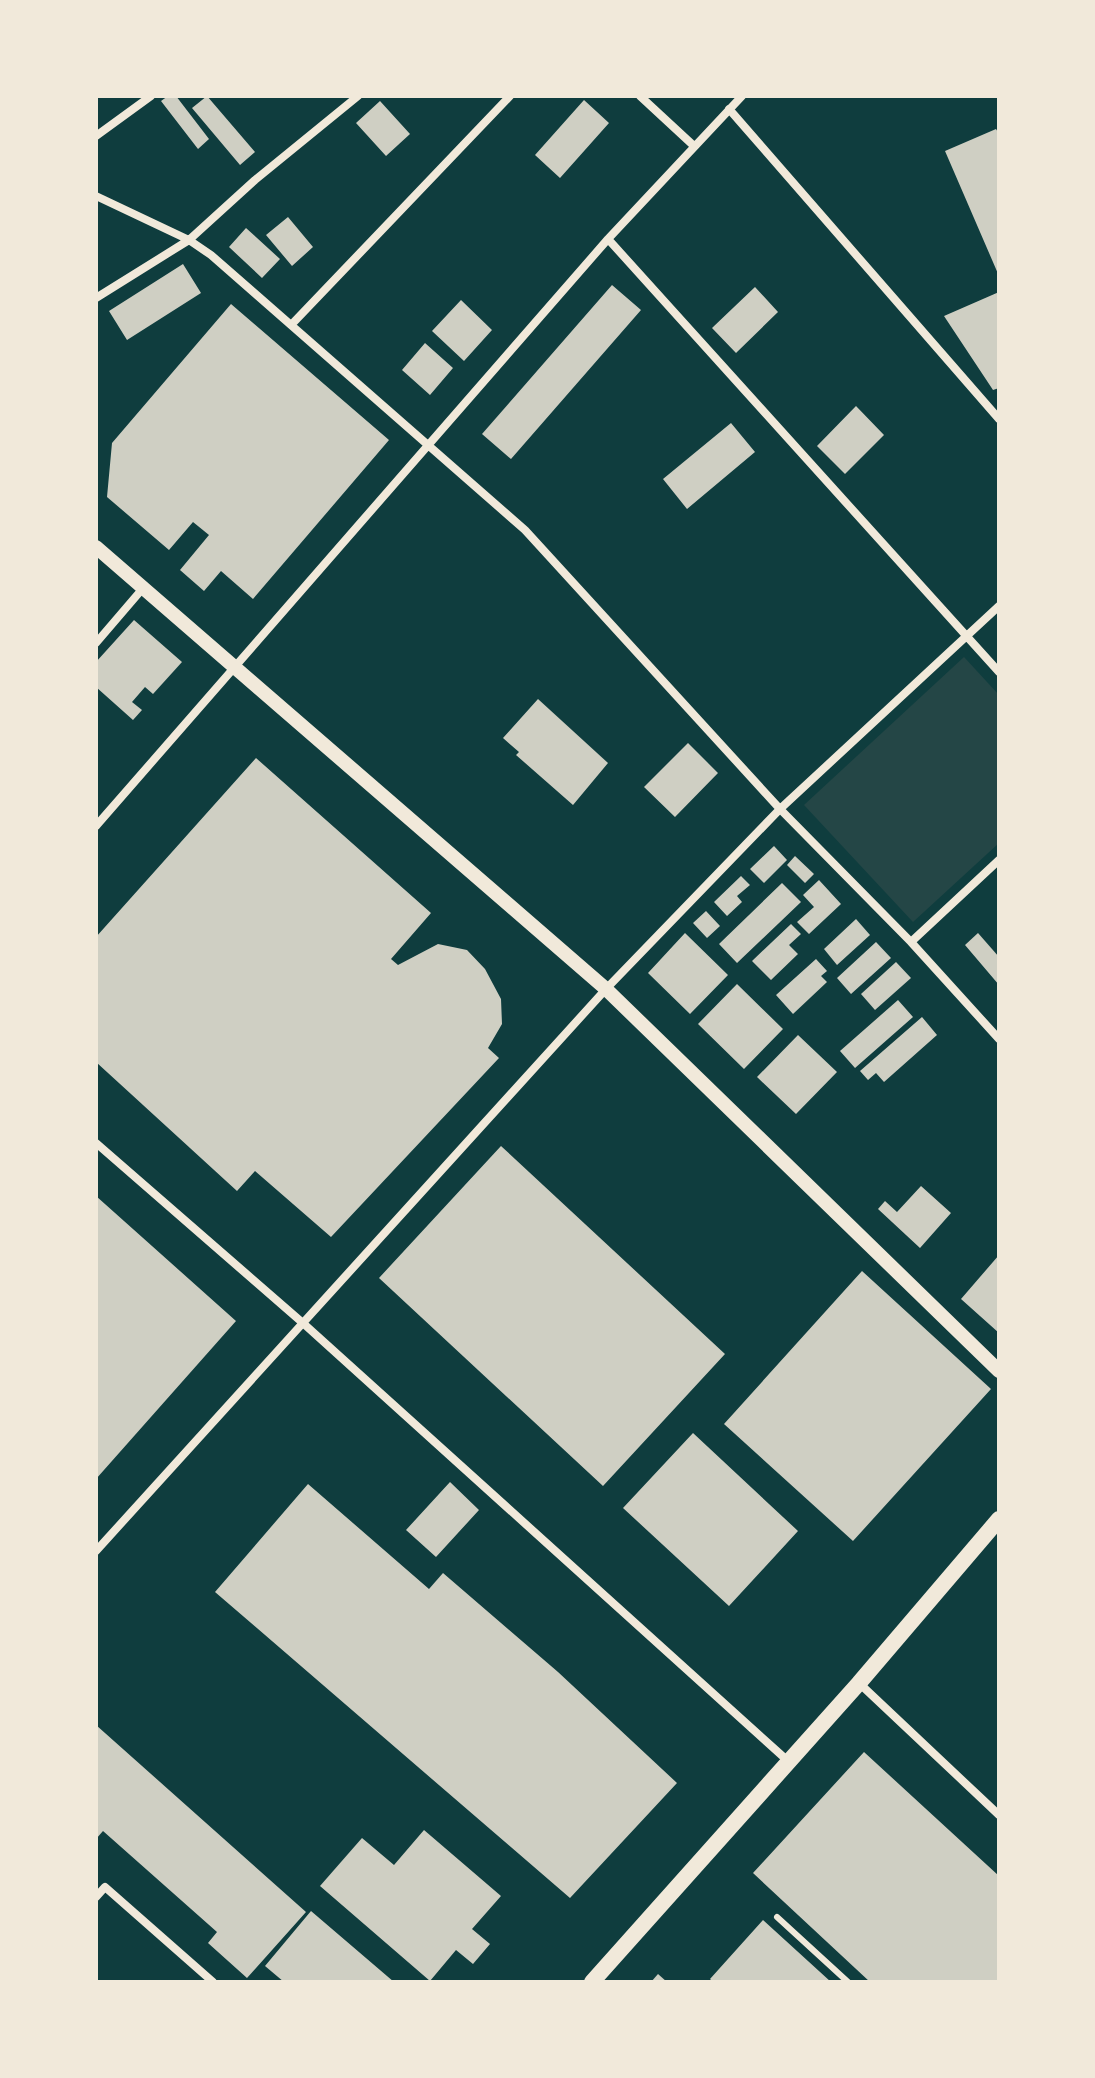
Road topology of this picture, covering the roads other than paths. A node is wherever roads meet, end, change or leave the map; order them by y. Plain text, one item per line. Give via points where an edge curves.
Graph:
1 (151, 96) edge
2 (358, 96) edge
3 (510, 96) edge
4 (640, 96) edge
5 (742, 96) edge
6 (729, 109) junction
7 (96, 136) edge
8 (694, 146) junction
9 (96, 196) edge
10 (608, 239) junction
11 (189, 240) junction
12 (96, 298) edge
13 (293, 323) junction
14 (999, 419) edge
15 (431, 443) junction
16 (96, 547) edge
17 (144, 587) junction
18 (999, 606) edge
19 (966, 636) junction
20 (96, 643) edge
21 (237, 667) junction
22 (999, 672) edge
23 (780, 809) junction
24 (96, 826) edge
25 (999, 860) edge
26 (911, 942) junction
27 (606, 989) junction
28 (999, 1039) edge
29 (96, 1143) edge
30 (304, 1324) junction
31 (999, 1371) edge
32 (999, 1519) edge
33 (96, 1551) edge
34 (859, 1683) junction
35 (788, 1761) junction
36 (999, 1815) edge
37 (96, 1897) edge
38 (777, 1917) dead end
39 (213, 1982) edge
40 (592, 1982) edge
41 (848, 1982) edge

1 - 7 street
2 - 11 street
3 - 13 street
4 - 8 street
5 - 6 street
6 - 8 street
6 - 14 street
8 - 10 street
9 - 11 street
10 - 15 street
10 - 19 street
11 - 12 street
11 - 13 street
13 - 15 street
15 - 21 street
15 - 23 street via 525,530
16 - 17 street
17 - 20 street
17 - 21 street
18 - 19 street
19 - 22 street
19 - 23 street
21 - 24 street
21 - 27 street
23 - 26 street
23 - 27 street
25 - 26 street
26 - 28 street
27 - 30 street
27 - 31 street
29 - 30 street
30 - 33 street
30 - 35 street
32 - 34 main road
34 - 35 main road
34 - 36 street
35 - 40 main road
37 - 39 street via 105,1887
38 - 41 lane

